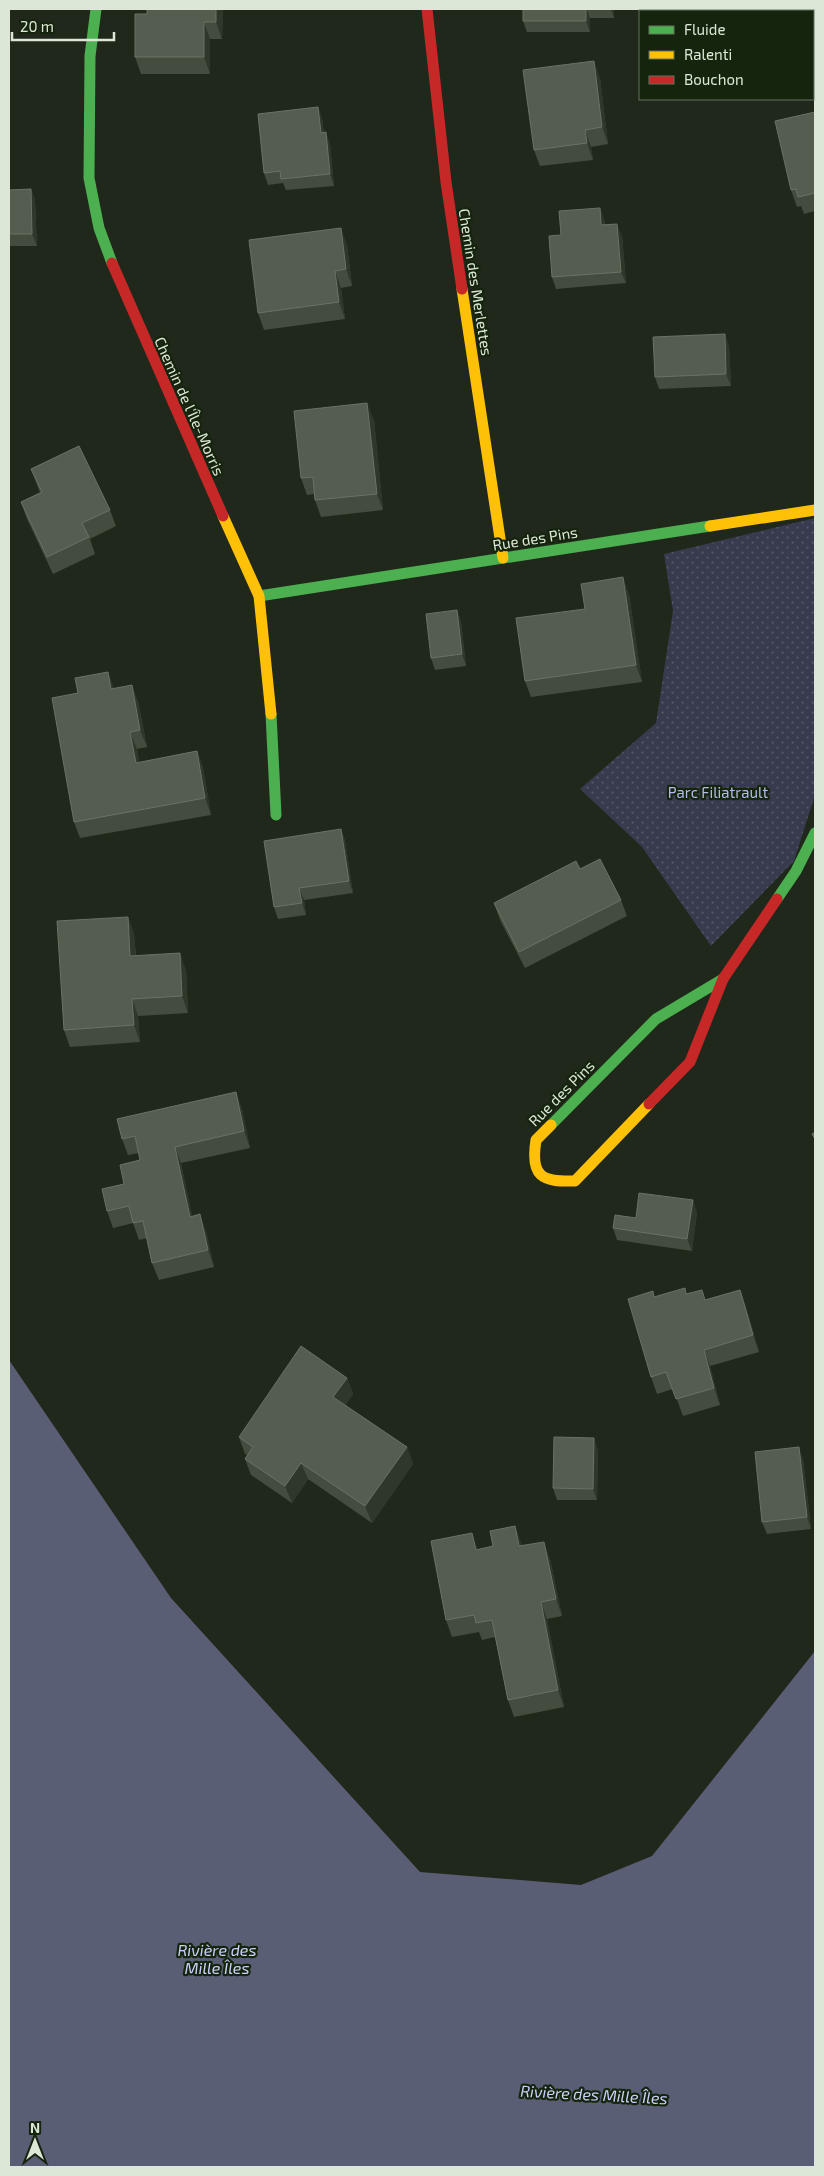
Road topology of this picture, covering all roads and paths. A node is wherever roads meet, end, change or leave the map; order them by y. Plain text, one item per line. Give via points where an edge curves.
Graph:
1 (96, 9) edge
2 (427, 9) edge
3 (815, 510) edge
4 (503, 558) junction
5 (259, 596) junction
6 (276, 815) dead end
7 (815, 833) edge
8 (723, 979) junction

1 - 5 street, Chemin de l'Île-Morris via 90,56 88,178 99,228 121,288
2 - 4 street, Chemin des Merlettes via 446,182
3 - 4 street, Rue des Pins
4 - 5 street, Rue des Pins
5 - 6 street, Chemin de l'Île-Morris via 271,716
7 - 8 street, Rue des Pins via 796,871
8 - 8 street, Rue des Pins via 690,1062 575,1181 550,1180 538,1171 532,1156 536,1140 656,1019

